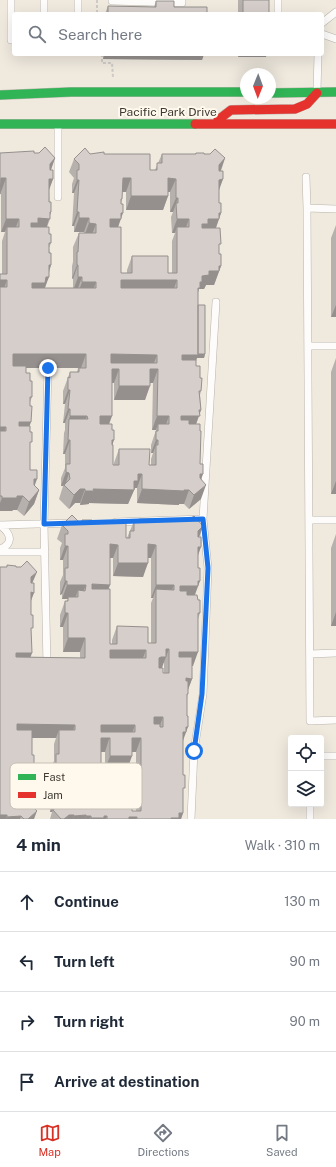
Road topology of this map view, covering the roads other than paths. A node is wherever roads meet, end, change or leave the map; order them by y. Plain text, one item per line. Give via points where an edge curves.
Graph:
1 (11, 0) edge
2 (44, 0) edge
3 (78, 0) edge
4 (182, 0) edge
5 (278, 0) edge
6 (112, 1) dead end
7 (44, 12) edge
8 (78, 12) edge
9 (278, 12) edge
10 (336, 12) edge
11 (324, 21) edge
12 (324, 35) edge
13 (336, 39) edge
14 (12, 40) edge
15 (318, 56) edge
16 (240, 92) edge
17 (276, 92) edge
18 (336, 92) edge
19 (317, 93) junction
20 (0, 95) edge
21 (0, 124) edge
22 (58, 124) junction
23 (213, 124) junction
24 (336, 124) edge
25 (306, 178) dead end
26 (58, 197) dead end
27 (307, 208) junction
28 (336, 209) edge
29 (216, 302) dead end
30 (308, 346) junction
31 (336, 346) edge
32 (48, 368) dead end
33 (203, 519) junction
34 (309, 520) junction
35 (336, 520) edge
36 (84, 522) edge
37 (108, 522) edge
38 (44, 524) junction
39 (0, 525) edge
40 (0, 551) edge
41 (45, 552) junction
42 (336, 653) edge
43 (310, 654) junction
44 (47, 670) edge
45 (336, 720) edge
46 (324, 756) edge
47 (336, 756) edge
48 (310, 807) edge
49 (191, 819) edge
50 (310, 819) edge

1 - 14 lane
2 - 7 lane
3 - 8 lane
4 - 6 lane via 182,3
5 - 9 lane
10 - 11 lane
12 - 13 lane
15 - 19 lane
16 - 20 main road, Pacific Park Drive via 71,92
17 - 19 main road
18 - 19 main road
19 - 23 main road via 307,104 296,109 231,110
21 - 22 main road, Pacific Park Drive
22 - 23 main road, Pacific Park Drive
22 - 26 lane
23 - 24 main road, Pacific Park Drive
25 - 27 lane
27 - 28 lane
27 - 30 lane
29 - 33 lane
30 - 31 lane
30 - 34 lane
32 - 38 lane
33 - 37 lane
33 - 49 lane via 208,568 202,694 194,751
34 - 35 lane
34 - 43 lane
36 - 38 lane
38 - 39 lane
38 - 41 lane
39 - 40 lane via 10,536
40 - 41 lane
41 - 44 lane
42 - 43 lane
43 - 45 lane via 310,721
46 - 47 lane
48 - 50 lane

